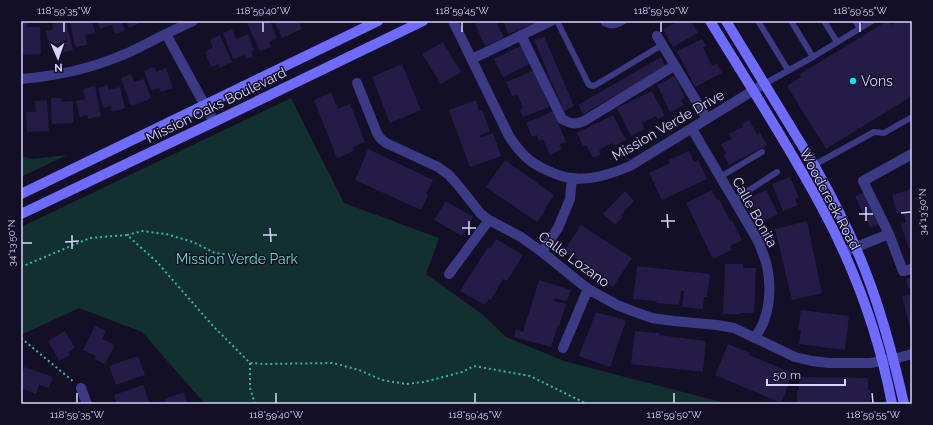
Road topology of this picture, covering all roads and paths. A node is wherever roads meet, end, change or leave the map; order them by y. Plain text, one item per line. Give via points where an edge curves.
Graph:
1 (193, 21) edge
2 (378, 21) edge
3 (423, 21) edge
4 (453, 21) edge
5 (551, 21) edge
6 (557, 21) edge
7 (603, 21) edge
8 (624, 21) edge
9 (710, 21) edge
10 (726, 21) edge
11 (758, 21) edge
12 (791, 21) edge
13 (824, 21) edge
14 (855, 21) edge
15 (872, 21) edge
16 (860, 28) junction
17 (166, 34) junction
18 (521, 35) junction
19 (659, 40) joint
20 (837, 42) junction
21 (814, 57) junction
22 (472, 59) junction
23 (674, 66) junction
24 (788, 70) junction
25 (21, 79) edge
26 (357, 83) dead end
27 (764, 84) junction
28 (753, 91) junction
29 (204, 105) junction
30 (912, 117) edge
31 (707, 119) junction
32 (214, 122) junction
33 (692, 129) junction
34 (762, 152) dead end
35 (912, 154) edge
36 (814, 165) junction
37 (777, 172) dead end
38 (572, 178) junction
39 (720, 178) junction
40 (21, 194) edge
41 (734, 200) junction
42 (21, 214) edge
43 (488, 220) junction
44 (889, 234) junction
45 (127, 235) junction
46 (856, 247) junction
47 (542, 252) junction
48 (844, 252) junction
49 (256, 263) dead end
50 (21, 267) edge
51 (912, 269) edge
52 (448, 274) dead end
53 (588, 289) junction
54 (21, 338) edge
55 (755, 338) junction
56 (563, 348) dead end
57 (912, 354) edge
58 (894, 359) junction
59 (882, 362) junction
60 (250, 363) junction
61 (81, 388) joint
62 (87, 404) edge
63 (255, 404) edge
64 (587, 404) edge
65 (892, 404) edge
66 (904, 404) edge

1 - 17 street
2 - 29 main road, Mission Oaks Boulevard
3 - 32 main road, Mission Oaks Boulevard
4 - 22 street, Mission Verde Drive
5 - 18 street
6 - 19 lane via 589,85 594,86
7 - 8 lane via 611,26
9 - 28 main road, Woodcreek Road
10 - 27 main road, Woodcreek Road
11 - 24 lane
12 - 21 lane
13 - 20 lane
14 - 16 lane
15 - 16 lane
16 - 20 lane
17 - 25 street via 122,56 85,69 47,77
17 - 29 street
18 - 22 street
18 - 23 street via 562,119 570,123 578,124 584,121
19 - 23 street
20 - 21 lane
21 - 24 lane
22 - 38 street, Mission Verde Drive via 514,144 541,168
23 - 31 street
24 - 27 lane
26 - 43 street, Calle Lozano via 380,138 444,171
27 - 28 street, Mission Verde Drive
27 - 36 main road, Woodcreek Road
28 - 31 street, Mission Verde Drive
28 - 48 main road, Woodcreek Road via 802,171
29 - 32 street
29 - 40 main road, Mission Oaks Boulevard
30 - 36 lane via 884,133 874,132
31 - 33 street, Mission Verde Drive
32 - 42 main road, Mission Oaks Boulevard
33 - 38 street, Mission Verde Drive via 630,166 596,177
33 - 39 street, Calle Bonita
34 - 39 lane
35 - 44 street via 864,181
36 - 46 main road, Woodcreek Road
37 - 41 lane
38 - 47 street via 570,199 558,228
39 - 41 street, Calle Bonita
41 - 55 street, Calle Bonita via 763,252 768,276 768,304 764,322
43 - 47 street, Calle Lozano via 521,237
43 - 52 street
44 - 46 street
44 - 51 street via 903,271
45 - 49 path via 142,231 166,234 193,242 215,253 246,258
45 - 50 path via 90,238
45 - 60 path via 157,262 213,326
46 - 48 street
46 - 58 main road, Woodcreek Road
47 - 53 street, Calle Lozano
48 - 59 main road, Woodcreek Road via 859,289
53 - 55 street, Calle Lozano via 617,305 652,318 734,328
53 - 56 street
54 - 61 path
55 - 59 street, Calle Lozano via 812,362
57 - 58 street, Calle Lozano
58 - 59 street, Calle Lozano
58 - 66 main road, Woodcreek Road
59 - 65 main road, Woodcreek Road
60 - 63 path via 250,388
60 - 64 path via 333,363 382,380 406,384 462,372 474,366 530,376
61 - 62 street

